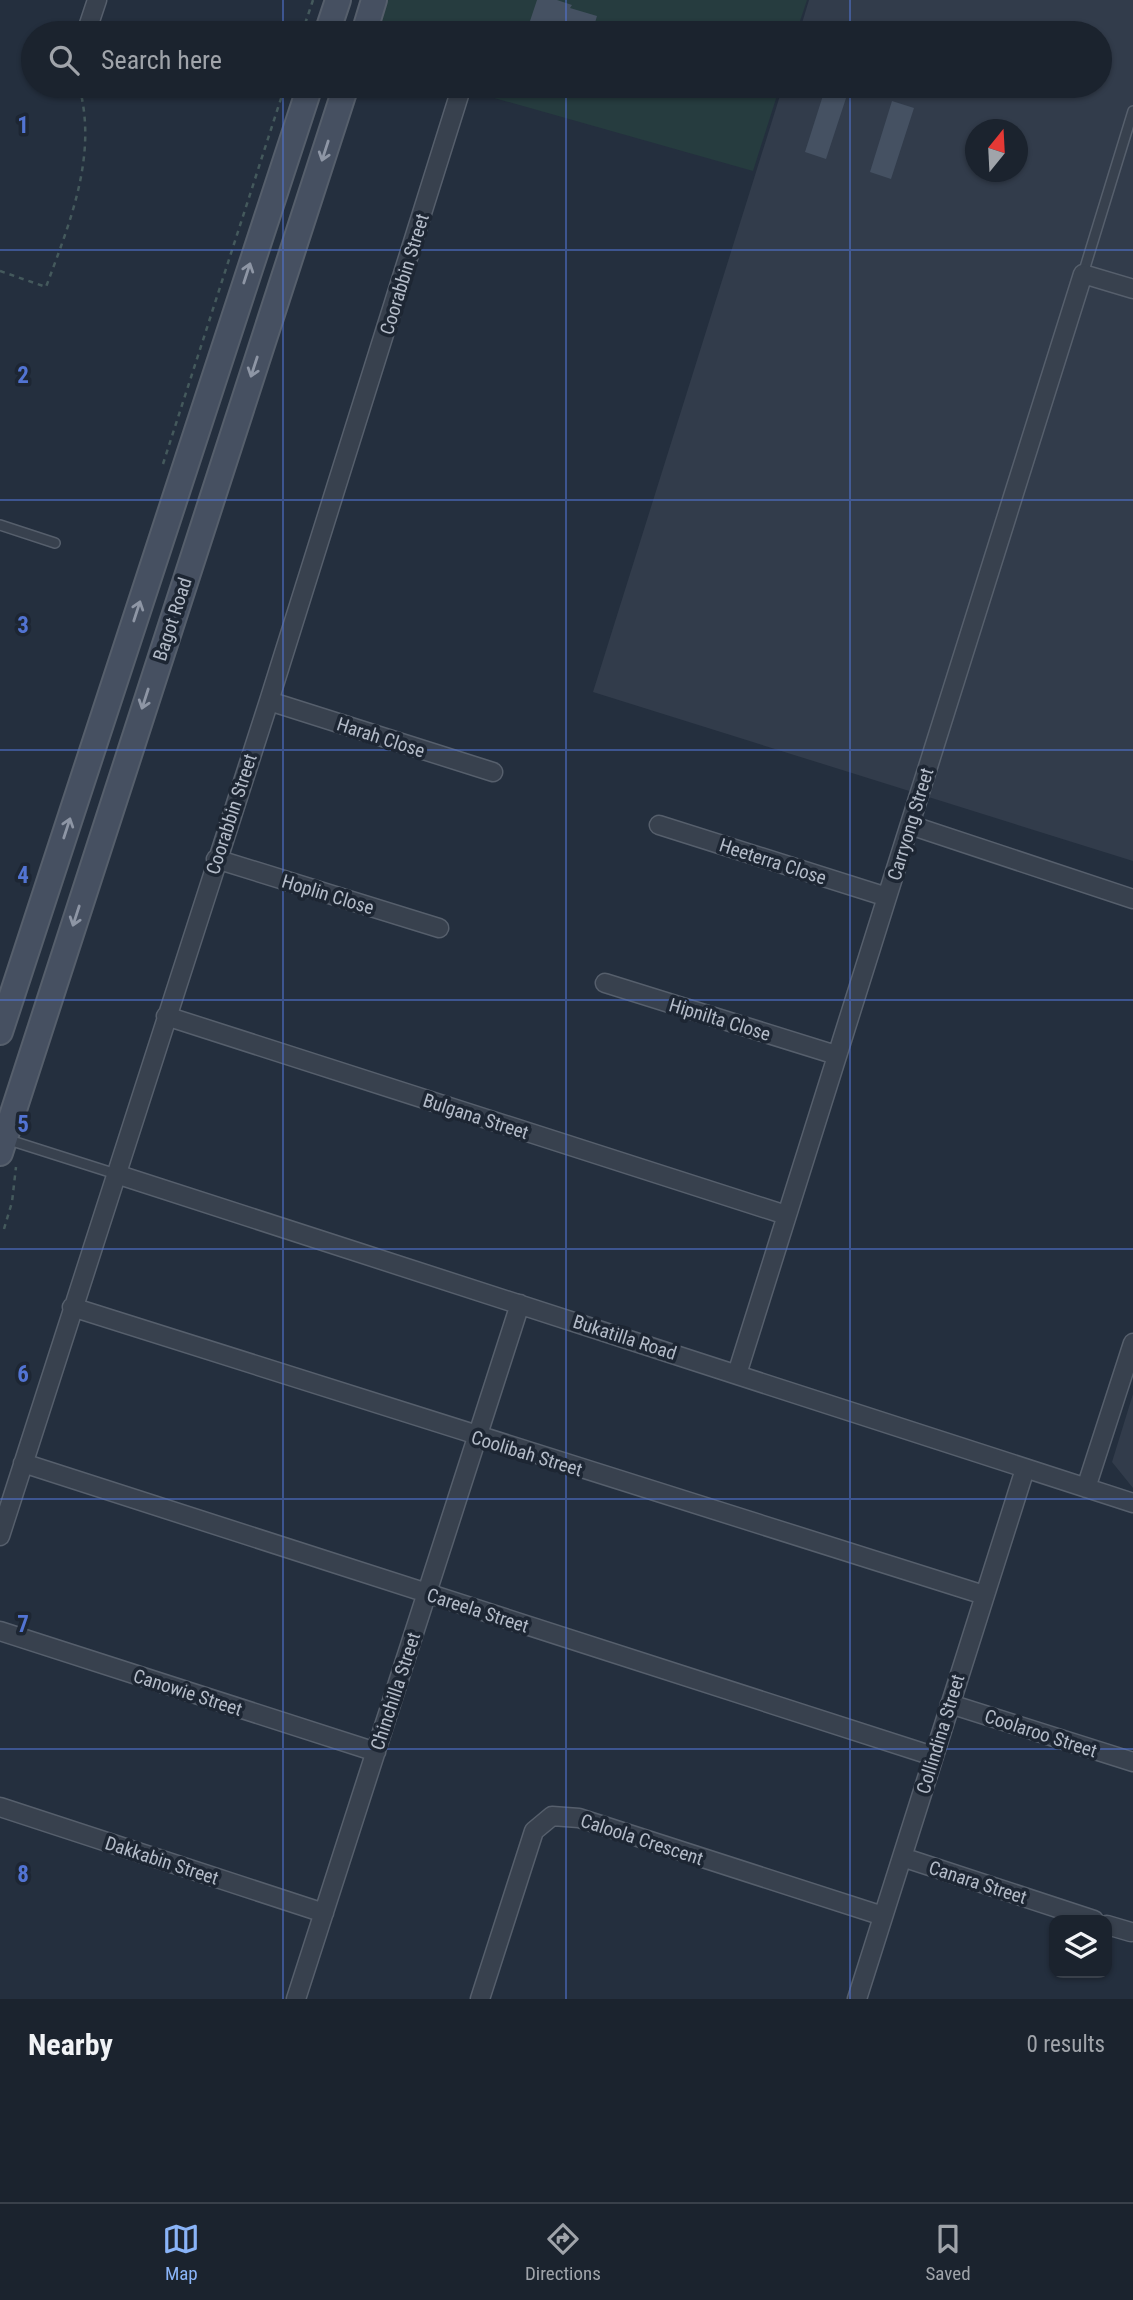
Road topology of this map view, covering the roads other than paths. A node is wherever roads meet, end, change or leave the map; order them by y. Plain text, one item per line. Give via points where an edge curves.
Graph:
1 (97, 0) edge
2 (338, 0) edge
3 (374, 0) edge
4 (90, 21) edge
5 (331, 21) edge
6 (368, 21) edge
7 (306, 98) edge
8 (342, 98) edge
9 (458, 98) edge
10 (1133, 111) edge
11 (1083, 274) junction
12 (1133, 289) edge
13 (0, 525) edge
14 (55, 543) dead end
15 (269, 701) junction
16 (493, 772) dead end
17 (659, 825) dead end
18 (910, 825) junction
19 (216, 859) junction
20 (887, 897) junction
21 (1133, 899) edge
22 (439, 928) dead end
23 (605, 984) dead end
24 (166, 1016) junction
25 (0, 1032) edge
26 (836, 1055) junction
27 (9, 1145) edge
28 (116, 1174) junction
29 (786, 1215) junction
30 (520, 1304) junction
31 (72, 1307) junction
32 (1133, 1343) edge
33 (737, 1374) junction
34 (477, 1437) junction
35 (23, 1463) junction
36 (1025, 1469) junction
37 (1086, 1488) junction
38 (1133, 1503) edge
39 (0, 1536) edge
40 (427, 1594) junction
41 (984, 1595) junction
42 (0, 1631) edge
43 (950, 1704) junction
44 (376, 1752) junction
45 (933, 1756) junction
46 (1133, 1762) edge
47 (0, 1807) edge
48 (902, 1857) junction
49 (324, 1913) junction
50 (1079, 1915) edge
51 (883, 1916) junction
52 (1112, 1926) edge
53 (1130, 1932) dead end
54 (296, 1999) edge
55 (481, 1999) edge
56 (857, 1999) edge

1 - 4 street
2 - 5 main road
3 - 6 main road
25 -> 7 main road, Bagot Road
8 -> 27 main road, Bagot Road
9 - 15 street, Coorabbin Street
10 - 11 lane
11 - 12 street
11 - 18 street, Carryong Street
13 - 14 lane
15 - 16 street, Harah Close
15 - 19 street, Coorabbin Street
17 - 20 street, Heeterra Close
18 - 20 street, Carryong Street
18 - 21 street
19 - 22 street, Hoplin Close
19 - 24 street, Coorabbin Street
20 - 26 street, Carryong Street
23 - 26 street, Hipnilta Close
24 - 28 street, Coorabbin Street
24 - 29 street, Bulgana Street
26 - 29 street, Carryong Street
27 - 28 lane
28 - 30 street, Bukatilla Road
28 - 31 street, Coorabbin Street
29 - 33 street, Carryong Street
30 - 33 street, Bukatilla Road
30 - 34 street, Chinchilla Street
31 - 34 street, Coolibah Street
31 - 35 street, Coorabbin Street
32 - 37 street
33 - 36 street, Bukatilla Road
34 - 40 street, Chinchilla Street
34 - 41 street, Coolibah Street
35 - 39 street, Coorabbin Street
35 - 40 street, Careela Street
36 - 37 street, Bukatilla Road
36 - 41 street, Collindina Street
37 - 38 street, Bukatilla Road
40 - 44 street, Chinchilla Street
40 - 45 street, Careela Street
41 - 43 street, Collindina Street
42 - 44 street, Canowie Street
43 - 45 street, Collindina Street
43 - 46 street, Coolaroo Street
44 - 49 street, Chinchilla Street
45 - 48 street, Collindina Street
47 - 49 street, Dakkabin Street
48 - 50 street, Canara Street
48 - 51 street, Collindina Street
49 - 54 street, Chinchilla Street
51 - 55 street, Caloola Crescent via 579,1818 552,1816 534,1831
51 - 56 street, Collindina Street
52 - 53 street

